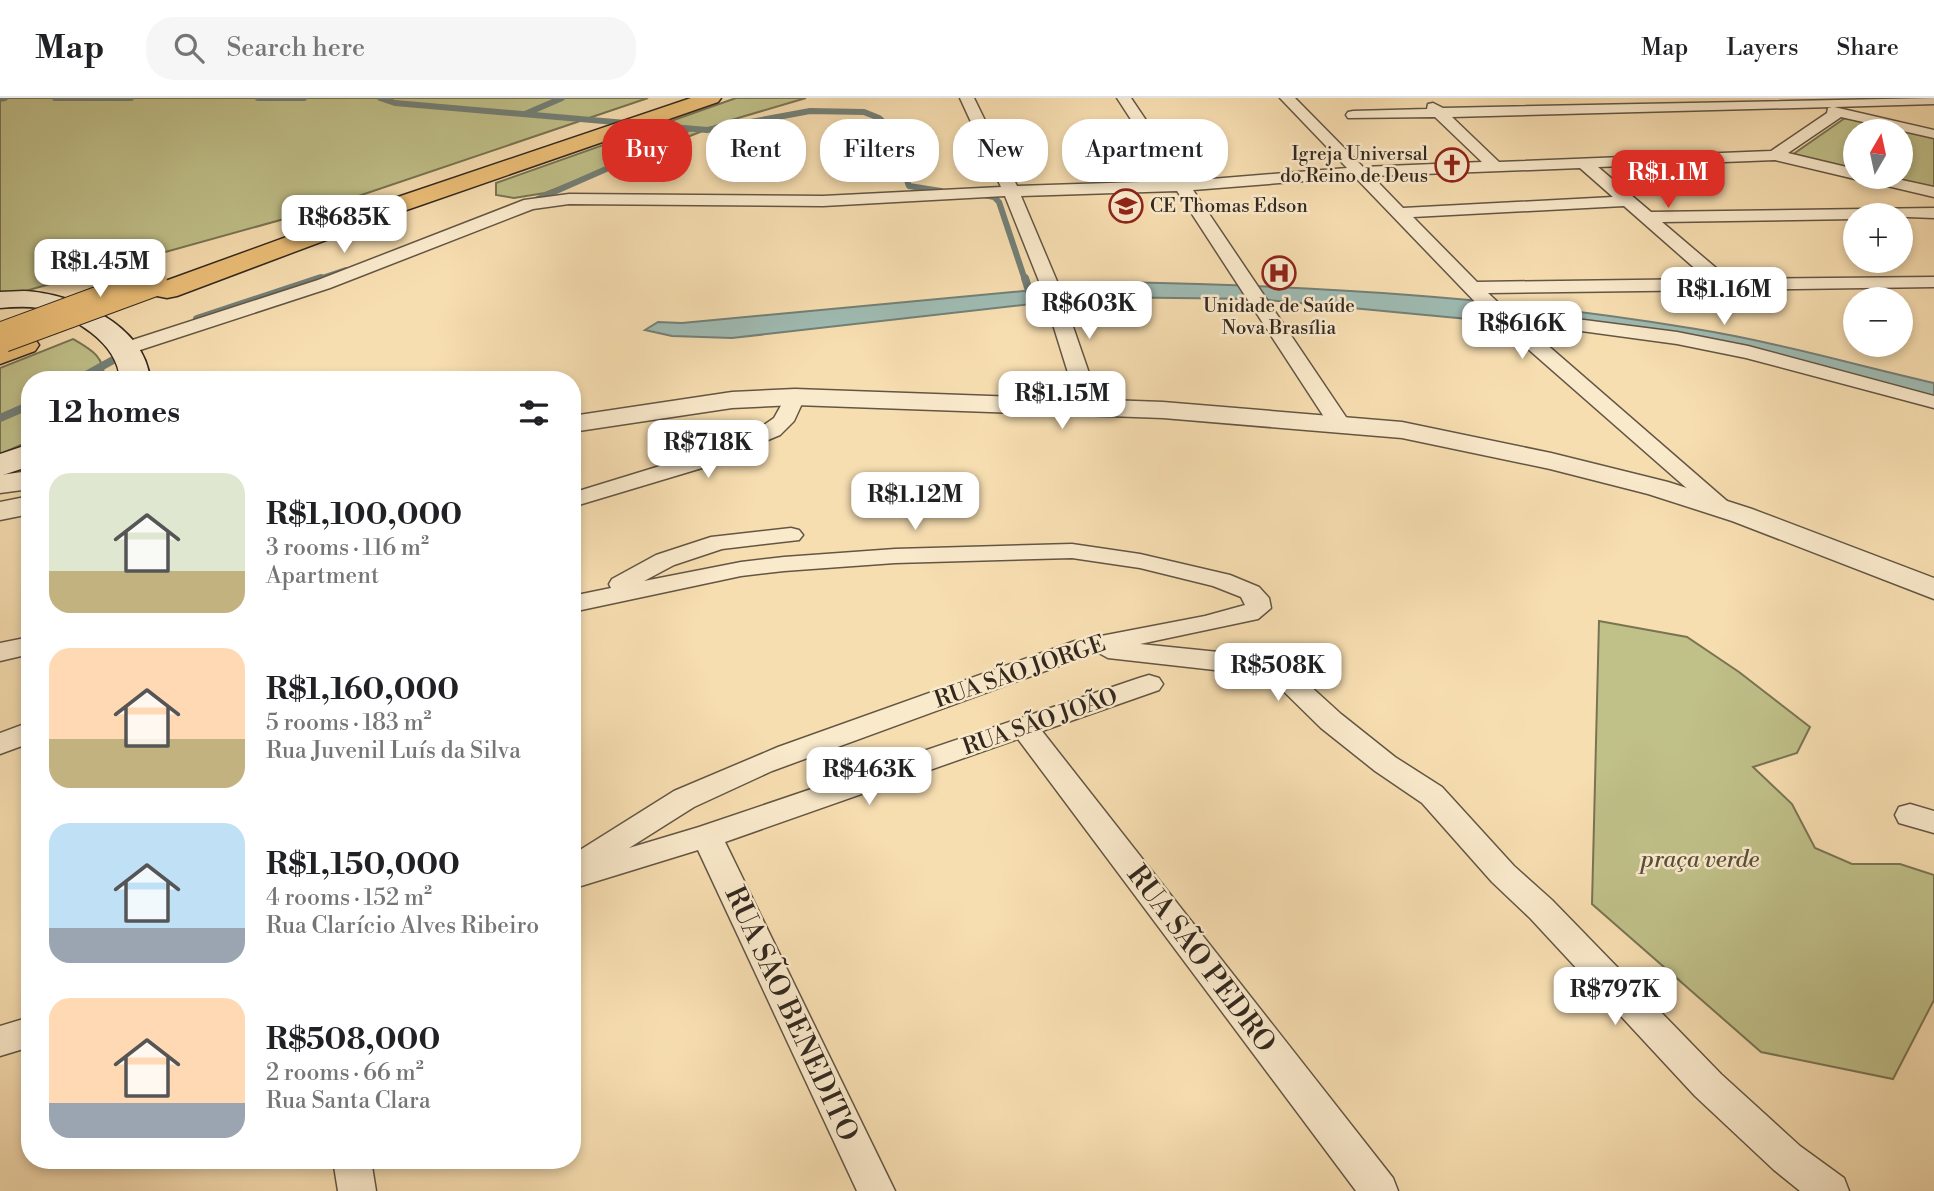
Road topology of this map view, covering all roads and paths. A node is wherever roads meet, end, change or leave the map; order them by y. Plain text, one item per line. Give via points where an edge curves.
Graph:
1 (677, 98) edge
2 (711, 98) edge
3 (967, 98) edge
4 (1124, 98) edge
5 (1287, 98) edge
6 (1351, 98) edge
7 (1425, 98) edge
8 (1806, 100) edge
9 (1934, 100) edge
10 (1439, 113) junction
11 (1837, 113) junction
12 (1353, 129) junction
13 (1934, 134) edge
14 (1775, 155) junction
15 (1583, 162) junction
16 (1495, 166) junction
17 (1357, 168) junction
18 (1843, 171) edge
19 (1181, 186) junction
20 (1913, 187) edge
21 (1011, 191) junction
22 (1934, 192) edge
23 (1628, 201) junction
24 (1399, 213) junction
25 (1934, 213) edge
26 (1647, 217) junction
27 (1934, 282) edge
28 (159, 286) junction
29 (1727, 286) junction
30 (1472, 288) junction
31 (0, 300) edge
32 (1501, 315) junction
33 (7, 344) edge
34 (127, 348) junction
35 (136, 371) edge
36 (795, 397) junction
37 (1934, 402) edge
38 (1090, 408) junction
39 (581, 423) edge
40 (1339, 423) junction
41 (21, 458) edge
42 (0, 466) edge
43 (21, 481) edge
44 (0, 484) edge
45 (581, 497) edge
46 (21, 506) edge
47 (1723, 508) junction
48 (0, 510) edge
49 (791, 535) dead end
50 (1934, 589) edge
51 (583, 601) edge
52 (1085, 646) junction
53 (21, 647) edge
54 (0, 652) edge
55 (1149, 684) dead end
56 (1024, 727) junction
57 (21, 736) edge
58 (0, 744) edge
59 (707, 836) junction
60 (581, 865) edge
61 (581, 874) edge
62 (21, 1035) edge
63 (0, 1041) edge
64 (353, 1169) edge
65 (357, 1191) edge
66 (876, 1191) edge
67 (1379, 1191) edge
68 (1830, 1191) edge

1 - 28 highway via 370,203
2 - 28 highway
3 - 21 street
4 - 19 street
5 - 17 street
6 - 12 street
7 - 10 street
8 - 9 street
8 - 10 street
8 - 11 street
10 - 12 street
10 - 16 street
11 - 13 street
11 - 14 street
12 - 17 street
14 - 15 street
14 - 18 street
15 - 16 street
15 - 23 street
16 - 17 street
17 - 19 street
17 - 24 street
19 - 21 street
19 - 40 street
20 - 22 street
21 - 34 street via 823,201 569,199 530,204 324,284
21 - 38 street via 1050,286
23 - 24 street
23 - 26 street
24 - 30 street
25 - 26 street
26 - 29 street
27 - 29 street
28 - 33 highway
29 - 30 street
30 - 32 street
31 - 34 main road via 58,305
32 - 37 street via 1700,342
32 - 47 street
34 - 35 main road
36 - 38 street
36 - 39 street via 723,401
36 - 45 street via 783,421 772,430 694,463
38 - 40 street
40 - 47 street via 1402,430 1551,461
41 - 42 main road
43 - 44 street
46 - 48 street
47 - 50 street
49 - 51 street via 719,542 665,560
51 - 52 street, RUA SÃO JORGE via 784,564 1035,551 1140,561 1221,580 1256,598 1258,608 1243,617
52 - 60 street, RUA SÃO JORGE via 770,761 685,799
52 - 68 street via 1277,670 1331,721 1432,794 1503,874 1708,1085
53 - 54 street
55 - 56 street, RUA SÃO JOÃO
56 - 59 street, RUA SÃO JOÃO
56 - 67 street, RUA SÃO PEDRO
57 - 58 street
59 - 61 street, RUA SÃO JOÃO
59 - 66 street, RUA SÃO BENEDITO
62 - 63 street
64 - 65 street

